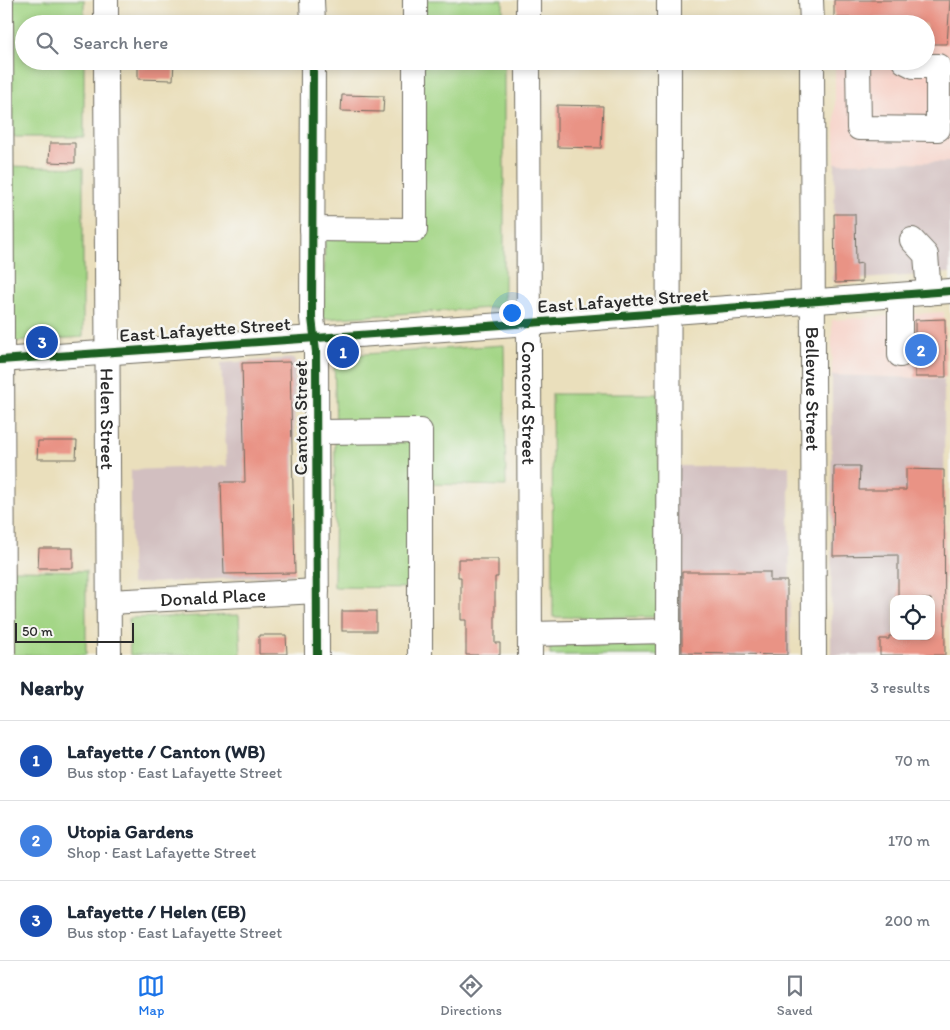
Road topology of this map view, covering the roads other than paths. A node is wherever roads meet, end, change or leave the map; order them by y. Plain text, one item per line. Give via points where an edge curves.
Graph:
1 (1, 0) edge
2 (106, 0) edge
3 (312, 0) edge
4 (415, 0) edge
5 (528, 0) edge
6 (669, 0) edge
7 (812, 0) edge
8 (106, 15) edge
9 (313, 15) edge
10 (415, 15) edge
11 (528, 15) edge
12 (669, 15) edge
13 (812, 15) edge
14 (935, 66) edge
15 (106, 70) edge
16 (313, 70) edge
17 (415, 70) edge
18 (528, 70) edge
19 (669, 70) edge
20 (812, 70) edge
21 (858, 70) edge
22 (312, 229) junction
23 (912, 240) dead end
24 (939, 292) edge
25 (900, 295) junction
26 (813, 302) junction
27 (668, 313) junction
28 (529, 324) junction
29 (314, 337) junction
30 (108, 353) junction
31 (900, 355) dead end
32 (1, 360) edge
33 (316, 432) junction
34 (317, 591) junction
35 (109, 602) junction
36 (668, 631) junction
37 (530, 645) edge
38 (3, 655) edge
39 (109, 655) edge
40 (317, 655) edge
41 (420, 655) edge
42 (668, 655) edge
43 (814, 655) edge

1 - 32 street
2 - 8 street
3 - 9 street
4 - 10 street
5 - 11 street
6 - 12 street
7 - 13 street
14 - 21 street via 938,66 938,129 859,128
15 - 30 street, Helen Street
16 - 22 street, Canton Street
17 - 22 street via 415,230
18 - 28 street, Concord Street
19 - 27 street
20 - 26 street, Bellevue Street
22 - 29 street, Canton Street
23 - 24 street via 926,255
24 - 25 street, East Lafayette Street
25 - 26 street, East Lafayette Street
25 - 31 street
26 - 27 street, East Lafayette Street
26 - 43 street, Bellevue Street
27 - 28 street, East Lafayette Street
27 - 36 street
28 - 29 street, East Lafayette Street
28 - 37 street, Concord Street
29 - 30 street, East Lafayette Street
29 - 33 street, Canton Street
30 - 32 street, East Lafayette Street
30 - 35 street, Helen Street
32 - 38 street
33 - 34 street, Canton Street
33 - 41 street via 420,431
34 - 35 street, Donald Place
34 - 40 street, Canton Street
35 - 39 street, Helen Street
36 - 37 street
36 - 42 street

